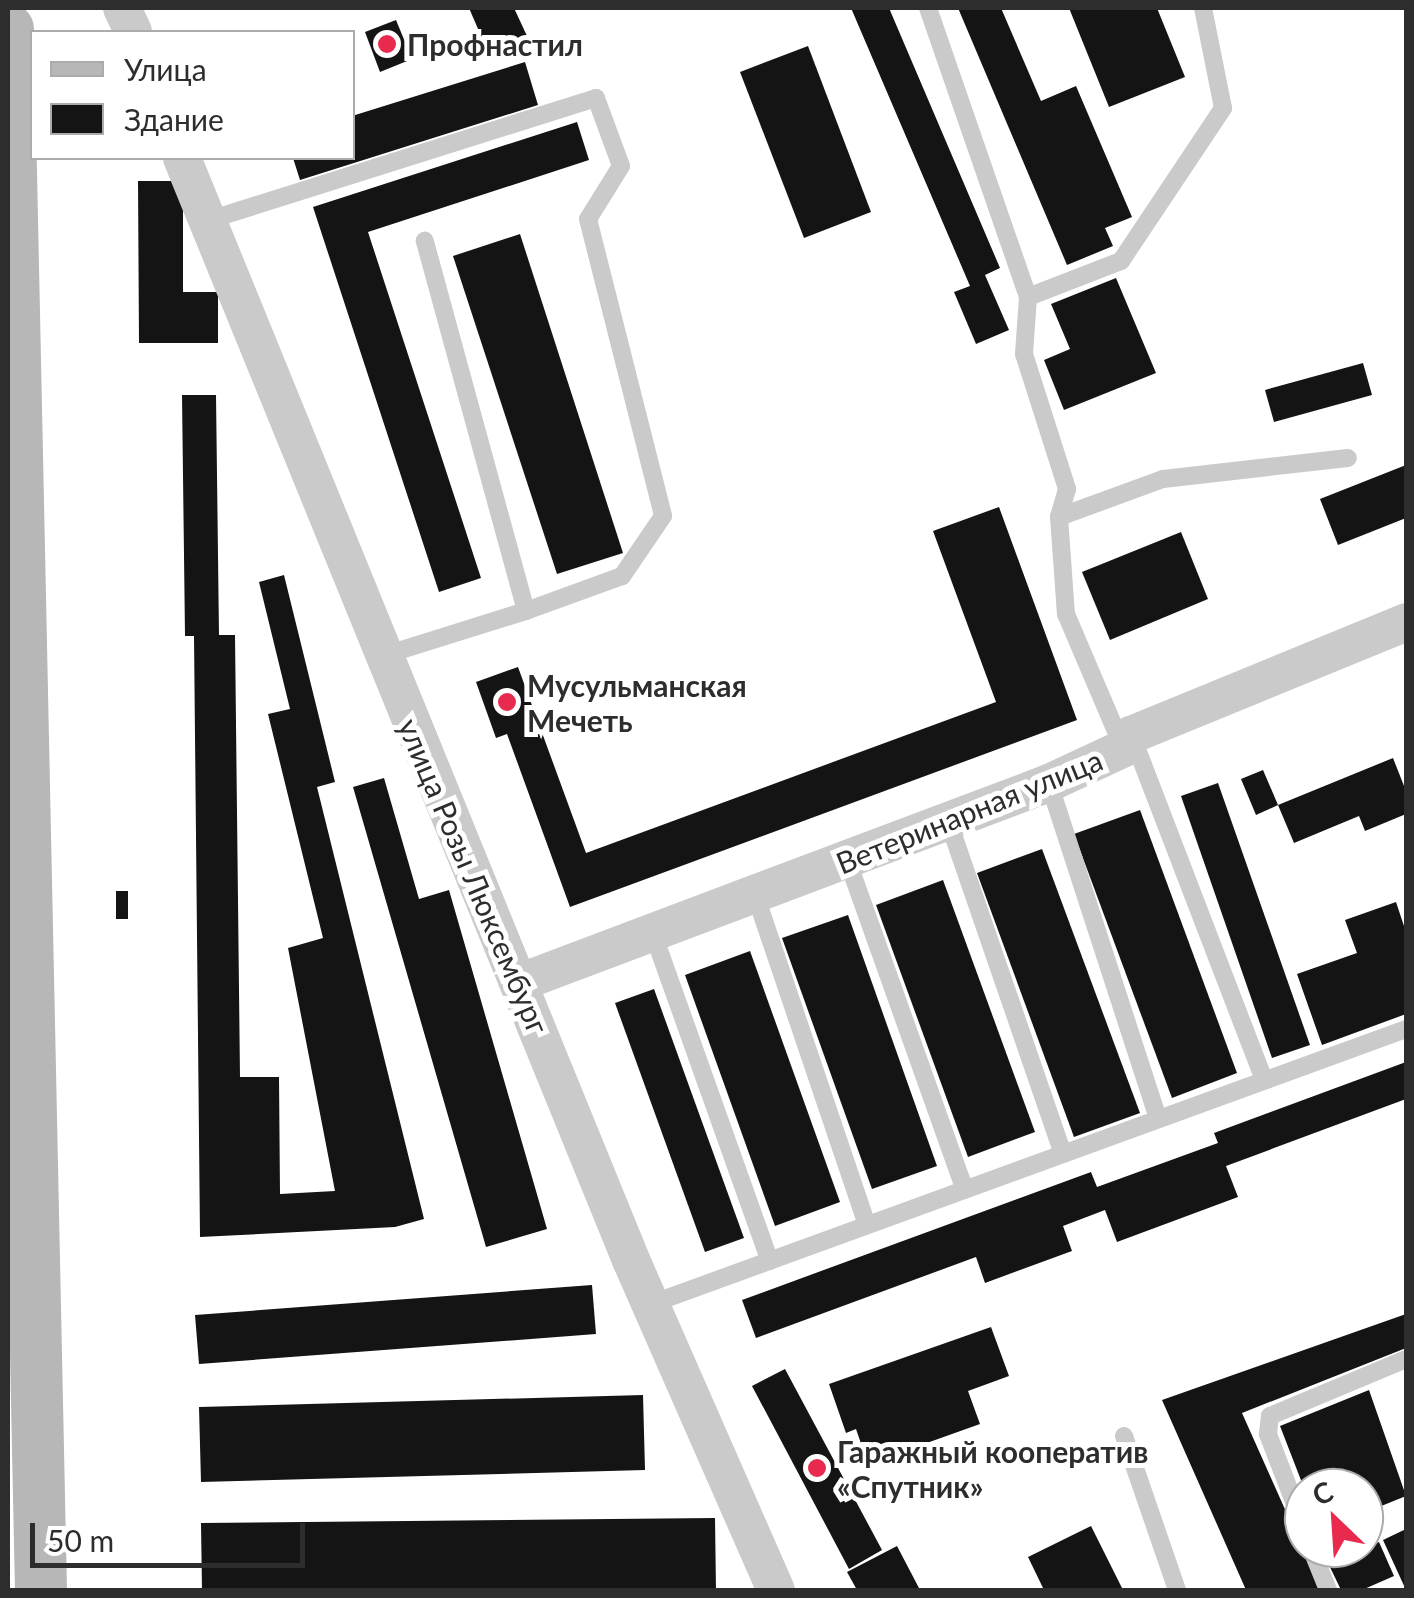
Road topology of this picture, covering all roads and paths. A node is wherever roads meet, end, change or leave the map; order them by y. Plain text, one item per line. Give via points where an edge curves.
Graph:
1 (24, 8) edge
2 (928, 8) edge
3 (1203, 8) edge
4 (8, 29) edge
5 (10, 86) junction
6 (183, 160) edge
7 (204, 221) junction
8 (425, 242) dead end
9 (1028, 297) junction
10 (1348, 458) dead end
11 (1059, 517) junction
12 (526, 611) junction
13 (1406, 622) edge
14 (381, 656) junction
15 (1128, 742) junction
16 (1049, 783) junction
17 (948, 820) junction
18 (848, 859) junction
19 (755, 894) junction
20 (654, 936) junction
21 (520, 982) junction
22 (1406, 1028) edge
23 (1264, 1080) junction
24 (1158, 1119) junction
25 (1063, 1154) junction
26 (964, 1190) junction
27 (18, 1197) edge
28 (867, 1225) junction
29 (770, 1260) junction
30 (651, 1304) junction
31 (1406, 1358) edge
32 (1124, 1436) dead end
33 (1284, 1476) edge
34 (42, 1590) edge
35 (776, 1590) edge
36 (1177, 1590) edge

1 - 5 street
2 - 9 lane
3 - 9 lane via 1222,108 1121,261
4 - 5 street
5 - 27 street
6 - 7 street, улица Розы Люксембург
7 - 12 lane via 596,98 621,166 588,219 663,516 622,576
7 - 14 street, улица Розы Люксембург
8 - 12 lane
9 - 11 lane via 1024,354 1067,488
10 - 11 lane via 1162,479
11 - 15 lane via 1066,614
12 - 14 lane
13 - 15 street, Ветеринарная улица
14 - 21 street, улица Розы Люксембург
15 - 16 street, Ветеринарная улица
15 - 23 lane
16 - 17 street, Ветеринарная улица
16 - 24 lane
17 - 18 street, Ветеринарная улица
17 - 25 lane
18 - 19 street, Ветеринарная улица
18 - 26 lane
19 - 20 street, Ветеринарная улица
19 - 28 lane
20 - 21 street, Ветеринарная улица
20 - 29 lane
21 - 30 street, улица Розы Люксембург
22 - 23 lane
23 - 24 lane
24 - 25 lane
25 - 26 lane
26 - 28 lane
27 - 34 street
28 - 29 lane
29 - 30 lane
30 - 35 street, улица Розы Люксембург
31 - 33 lane via 1270,1416 1268,1434
32 - 36 lane

